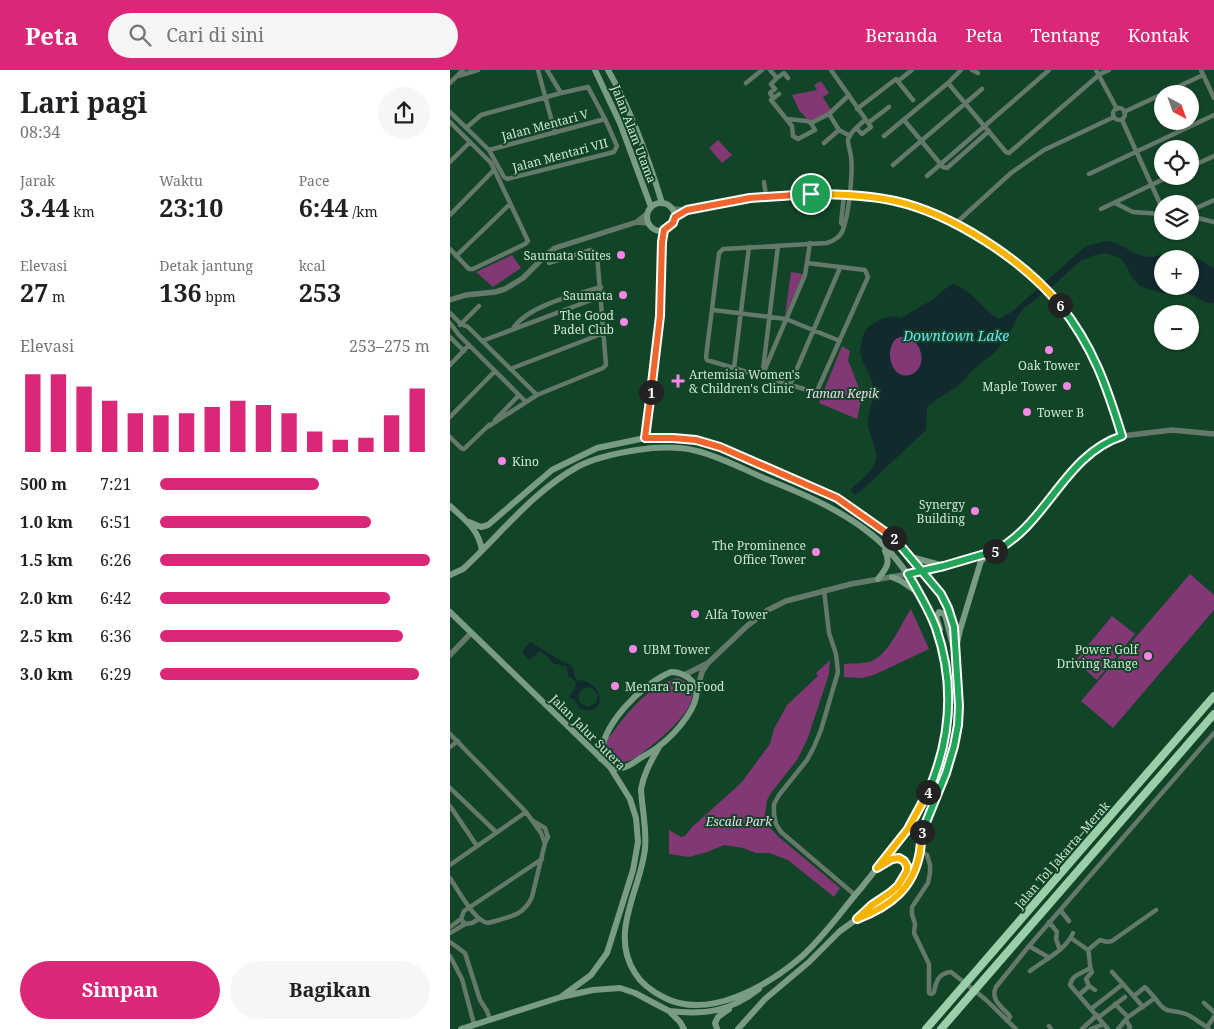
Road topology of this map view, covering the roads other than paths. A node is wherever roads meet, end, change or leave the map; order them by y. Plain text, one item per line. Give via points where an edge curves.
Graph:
1 (463, 70) edge
2 (478, 70) edge
3 (538, 70) edge
4 (547, 70) edge
5 (595, 70) edge
6 (608, 70) edge
7 (762, 70) edge
8 (770, 70) edge
9 (831, 70) edge
10 (912, 70) edge
11 (961, 70) edge
12 (972, 70) edge
13 (1049, 70) edge
14 (1096, 70) edge
15 (1110, 70) edge
16 (1202, 72) edge
17 (978, 73) dead end
18 (1100, 74) junction
19 (458, 76) junction
20 (777, 78) junction
21 (788, 78) dead end
22 (898, 81) junction
23 (450, 83) edge
24 (746, 83) dead end
25 (948, 83) junction
26 (982, 88) dead end
27 (561, 93) junction
28 (779, 94) dead end
29 (849, 95) junction
30 (545, 97) junction
31 (773, 98) junction
32 (1214, 98) edge
33 (912, 100) dead end
34 (965, 103) junction
35 (889, 107) dead end
36 (857, 109) junction
37 (1117, 109) junction
38 (450, 112) edge
39 (1124, 112) junction
40 (829, 114) junction
41 (1214, 115) edge
42 (1114, 117) junction
43 (786, 118) junction
44 (605, 120) junction
45 (904, 120) junction
46 (1122, 120) junction
47 (450, 122) edge
48 (866, 122) junction
49 (811, 123) junction
50 (984, 126) junction
51 (466, 128) junction
52 (856, 128) junction
53 (839, 130) junction
54 (989, 132) junction
55 (554, 133) junction
56 (850, 136) junction
57 (884, 136) dead end
58 (921, 141) junction
59 (470, 142) junction
60 (824, 143) dead end
61 (489, 150) junction
62 (1137, 152) junction
63 (1214, 156) edge
64 (450, 162) edge
65 (1199, 163) edge
66 (940, 164) junction
67 (893, 165) dead end
68 (494, 170) junction
69 (652, 170) junction
70 (1089, 174) dead end
71 (926, 176) dead end
72 (764, 182) dead end
73 (1152, 185) junction
74 (846, 195) junction
75 (1156, 195) edge
76 (766, 196) junction
77 (1214, 200) edge
78 (662, 203) junction
79 (1115, 203) junction
80 (510, 204) junction
81 (650, 204) junction
82 (1199, 207) edge
83 (672, 209) junction
84 (1102, 209) dead end
85 (513, 210) junction
86 (687, 210) junction
87 (502, 213) junction
88 (1154, 213) edge
89 (450, 214) edge
90 (647, 214) junction
91 (675, 217) junction
92 (1199, 218) edge
93 (637, 222) junction
94 (1214, 222) edge
95 (648, 223) junction
96 (956, 223) junction
97 (655, 230) junction
98 (664, 230) junction
99 (662, 242) junction
100 (810, 243) junction
101 (778, 246) junction
102 (749, 247) junction
103 (450, 249) edge
104 (456, 256) junction
105 (807, 262) junction
106 (549, 263) dead end
107 (840, 268) junction
108 (601, 287) junction
109 (602, 296) junction
110 (450, 300) edge
111 (479, 306) dead end
112 (712, 310) junction
113 (450, 313) edge
114 (741, 313) junction
115 (770, 316) junction
116 (786, 319) junction
117 (450, 323) edge
118 (461, 324) junction
119 (513, 328) junction
120 (455, 329) junction
121 (813, 330) junction
122 (604, 333) junction
123 (450, 337) edge
124 (482, 341) junction
125 (840, 341) junction
126 (469, 345) junction
127 (464, 350) junction
128 (492, 351) junction
129 (483, 359) junction
130 (450, 364) edge
131 (734, 368) junction
132 (510, 369) junction
133 (496, 371) junction
134 (762, 376) junction
135 (790, 385) junction
136 (519, 395) junction
137 (537, 395) junction
138 (526, 402) junction
139 (450, 417) edge
140 (489, 426) junction
141 (1214, 434) edge
142 (450, 436) edge
143 (1122, 436) junction
144 (645, 438) junction
145 (450, 506) edge
146 (469, 522) junction
147 (883, 546) junction
148 (482, 551) junction
149 (988, 554) junction
150 (911, 557) junction
151 (944, 566) junction
152 (922, 571) junction
153 (908, 574) junction
154 (450, 575) edge
155 (892, 577) junction
156 (878, 579) junction
157 (824, 590) junction
158 (919, 594) junction
159 (450, 612) edge
160 (471, 633) junction
161 (956, 654) junction
162 (450, 655) edge
163 (944, 656) junction
164 (708, 663) junction
165 (684, 675) junction
166 (697, 691) junction
167 (1214, 696) edge
168 (1214, 714) edge
169 (450, 734) edge
170 (1214, 734) edge
171 (458, 741) junction
172 (450, 747) edge
173 (659, 747) junction
174 (601, 759) junction
175 (610, 767) junction
176 (450, 788) edge
177 (450, 806) edge
178 (526, 812) junction
179 (496, 832) junction
180 (477, 846) junction
181 (920, 851) junction
182 (542, 858) junction
183 (450, 864) edge
184 (877, 868) junction
185 (450, 878) edge
186 (855, 894) junction
187 (470, 908) junction
188 (1156, 910) dead end
189 (1061, 911) junction
190 (461, 919) junction
191 (479, 919) junction
192 (857, 919) junction
193 (1069, 920) dead end
194 (1050, 922) junction
195 (465, 924) junction
196 (450, 927) edge
197 (450, 932) edge
198 (450, 942) edge
199 (1029, 946) junction
200 (1060, 950) junction
201 (1088, 950) junction
202 (450, 956) edge
203 (1048, 957) junction
204 (1091, 970) junction
205 (1030, 971) dead end
206 (1099, 971) dead end
207 (1112, 972) dead end
208 (773, 978) junction
209 (1123, 984) junction
210 (1152, 984) dead end
211 (1089, 986) junction
212 (1095, 990) dead end
213 (1148, 991) junction
214 (1079, 995) junction
215 (1134, 996) junction
216 (561, 997) junction
217 (1125, 997) dead end
218 (1155, 998) junction
219 (746, 1000) junction
220 (1204, 1003) dead end
221 (1115, 1004) junction
222 (1143, 1007) junction
223 (1091, 1009) junction
224 (669, 1011) junction
225 (1214, 1012) edge
226 (1098, 1016) junction
227 (749, 1017) junction
228 (1214, 1017) edge
229 (1127, 1018) junction
230 (490, 1019) junction
231 (1007, 1021) junction
232 (474, 1024) junction
233 (1104, 1024) junction
234 (1208, 1028) edge
235 (461, 1029) edge
236 (684, 1029) edge
237 (717, 1029) edge
238 (733, 1029) edge
239 (738, 1029) edge
240 (926, 1029) edge
241 (941, 1029) edge
242 (1016, 1029) edge
243 (1082, 1029) edge
244 (1091, 1029) edge
245 (1108, 1029) edge
246 (1118, 1029) edge
247 (1129, 1029) edge

1 - 19 street
2 - 19 street
3 - 30 street
4 - 27 street
5 - 81 main road, Jalan Alam Utama via 620,123
6 - 69 main road, Jalan Alam Utama via 625,100
7 - 24 street
8 - 20 street
9 - 29 street
10 - 22 street
11 - 25 street
12 - 17 street
13 - 50 street
14 - 18 street
15 - 18 street
16 - 32 street
16 - 39 street
18 - 37 street
18 - 54 street via 1011,152 1006,152
19 - 23 street
20 - 21 street via 784,73
20 - 31 street via 771,84 776,89 770,93
22 - 33 street
22 - 36 street via 896,79
25 - 34 street
25 - 45 street
26 - 34 street
27 - 30 street
27 - 44 street via 588,87
28 - 31 street
29 - 36 street
29 - 40 street
30 - 51 street via 481,115
30 - 55 street
31 - 43 street via 771,100
34 - 50 street
34 - 58 street
35 - 48 street
36 - 48 street
37 - 39 street
37 - 42 street
38 - 51 street
39 - 46 street
40 - 49 street
40 - 53 street
41 - 62 street
42 - 46 street
42 - 96 street via 1030,159
43 - 49 street
43 - 49 street via 797,139 815,130
44 - 55 street, Jalan Mentari V
44 - 61 street, Jalan Mentari VII via 616,150 509,179 504,177
45 - 57 street
45 - 58 street
46 - 62 street
47 - 59 street
48 - 52 street
48 - 52 street via 870,127 862,134
50 - 54 street
50 - 66 street
51 - 61 street
52 - 56 street
53 - 56 street
53 - 60 street
54 - 66 street via 946,168
55 - 61 street, Jalan Mentari V
56 - 74 street
58 - 66 street
58 - 67 street
59 - 64 street
59 - 68 street
62 - 70 street
62 - 73 street
63 - 65 street
66 - 71 street
68 - 80 street
68 - 89 street
69 - 78 main road, Jalan Alam Utama
69 - 81 main road via 650,177 655,198
72 - 76 street
73 - 75 street
73 - 79 street
74 - 76 street
74 - 96 street via 895,201
74 - 100 street via 841,223 843,232 827,243
76 - 86 street
77 - 82 street
78 - 81 main road
78 - 83 main road
79 - 84 street
79 - 88 street via 1133,212
80 - 85 street
80 - 87 street
81 - 90 main road
83 - 86 street
83 - 91 main road
85 - 87 street
85 - 104 street via 527,239 526,244 473,270
86 - 91 street
87 - 104 street
90 - 93 street
90 - 95 main road
91 - 98 main road
92 - 94 street
93 - 95 street
93 - 110 street via 555,248 523,278 505,289
95 - 97 main road
96 - 143 street via 1013,261 1050,292 1091,350 1109,391
97 - 98 main road
97 - 99 main road
98 - 99 main road
99 - 144 main road via 660,316
100 - 101 street
100 - 105 street
101 - 102 street
101 - 115 street
102 - 112 street via 721,250 719,253
102 - 114 street
103 - 104 street
105 - 107 street
105 - 116 street
106 - 108 street via 594,250
107 - 121 street
107 - 125 street via 864,270 868,277
108 - 109 street
108 - 119 street via 552,303 521,318
109 - 119 street
109 - 122 street
111 - 118 street
112 - 114 street
112 - 131 street via 707,360
113 - 118 street
114 - 115 street
114 - 131 street
115 - 116 street
115 - 134 street
116 - 121 street
116 - 134 street
117 - 120 street
118 - 120 street
118 - 124 street
119 - 124 street
120 - 126 street
121 - 125 street
121 - 135 street
122 - 132 street
122 - 137 street via 605,367
123 - 127 street
124 - 128 street
125 - 135 street via 817,391
126 - 127 street
126 - 129 street
127 - 130 street
128 - 129 street
128 - 132 street
129 - 133 street
131 - 134 street
132 - 137 street
133 - 136 street
133 - 139 street
134 - 135 street
136 - 138 street
136 - 140 street
137 - 138 street
138 - 140 street
140 - 142 street via 466,448 461,448
141 - 143 street via 1172,430
143 - 149 street via 1109,440 1075,467 1040,514 1005,546
144 - 146 main road via 597,448 574,458 546,476 488,525 481,527
144 - 150 main road via 680,439 720,447 837,498 893,537
145 - 146 main road
146 - 148 main road via 480,540
147 - 148 main road via 870,533 830,507 792,489 715,457 672,447 624,452 580,466 539,494
147 - 153 main road
147 - 156 main road via 889,558 888,567
148 - 154 main road via 464,569
149 - 151 street
149 - 161 main road via 981,561
150 - 151 main road
150 - 152 main road
151 - 152 street
152 - 153 street
152 - 161 main road via 948,608 954,627
153 - 155 street
153 - 158 main road
155 - 156 street
155 - 158 main road
156 - 157 street
157 - 164 street via 768,610
157 - 186 street via 838,672 814,746 779,795 774,804 774,814 781,832
158 - 163 main road via 936,627
159 - 160 main road, Jalan Jalur Sutera
160 - 162 street
160 - 174 main road, Jalan Jalur Sutera
161 - 163 main road via 946,618 939,612 936,617
161 - 181 main road via 958,725 946,773 922,835
163 - 184 main road via 948,709 940,759 917,814
164 - 165 street
164 - 166 street
165 - 166 main road
165 - 174 main road via 676,672 666,674 640,692 621,712 604,739
166 - 173 main road via 691,711
167 - 240 highway, Jalan Tol Jakarta–Merak
168 - 241 highway, Jalan Tol Jakarta–Merak
169 - 171 street
170 - 189 street
171 - 172 street
171 - 178 street
173 - 175 main road via 624,768
173 - 208 main road via 645,771 641,789 645,846 625,928 624,944 630,963 636,975 654,992 684,1004 720,1002
174 - 175 main road, Jalan Jalur Sutera
175 - 216 main road, Jalan Jalur Sutera via 630,799 636,818 638,842 633,870 607,953 590,975
176 - 179 street
177 - 180 street
178 - 179 street
178 - 182 street via 545,843
179 - 180 street
180 - 183 street
181 - 192 main road via 913,875 893,901
181 - 231 street via 927,855 930,873 928,883 912,907 912,914 914,933 929,964 930,993 934,992 941,975 951,972
182 - 187 street
182 - 191 street via 532,897 521,913 488,924
184 - 186 main road
184 - 192 main road via 899,858 904,861 907,871 898,886
185 - 187 street
186 - 208 main road via 809,949
187 - 190 street
187 - 191 street
188 - 201 street via 1112,941 1100,940
189 - 193 street
189 - 194 street
190 - 195 street
190 - 196 street
191 - 195 street
192 - 227 main road via 765,999
194 - 199 street
194 - 200 street via 1057,932
195 - 197 street
198 - 230 street via 465,953 480,1000
199 - 203 street
199 - 231 street via 994,992 994,999 1010,1017
200 - 201 street via 1072,935
200 - 203 street
201 - 204 street
202 - 232 street via 462,978
203 - 205 street
204 - 206 street
204 - 211 street via 1086,979
204 - 214 street via 1080,972 1070,982 1071,988
207 - 209 street
208 - 219 main road
209 - 215 street
209 - 223 street
210 - 213 street
211 - 212 street
211 - 214 street
213 - 215 street via 1144,987
213 - 218 street
214 - 223 street
215 - 222 street
216 - 224 main road, Jalan Jalur Sutera via 620,988
216 - 230 main road, Jalan Jalur Sutera
217 - 221 street
218 - 222 street
218 - 234 street via 1164,1009 1184,1013
219 - 224 main road via 708,1012
219 - 237 main road via 718,1017
220 - 225 street
221 - 226 street
221 - 229 street
222 - 229 street
223 - 226 street
224 - 236 main road, Jalan Jalur Sutera
226 - 233 street
226 - 243 street
227 - 238 main road
227 - 239 main road
228 - 234 street
229 - 246 street
229 - 247 street
230 - 232 main road, Jalan Jalur Sutera
231 - 242 street
232 - 235 main road, Jalan Jalur Sutera
233 - 244 street
233 - 245 street

